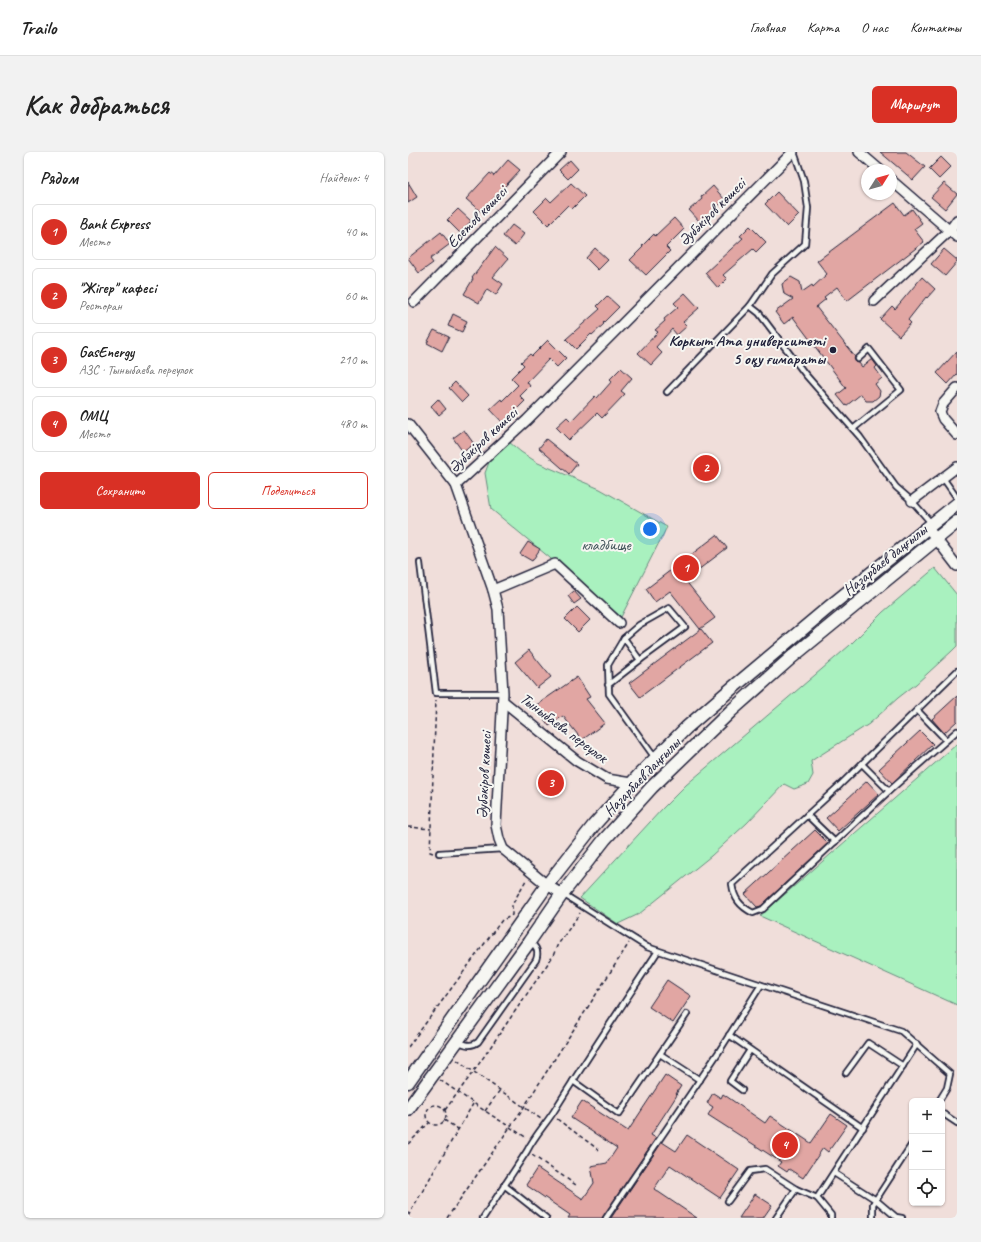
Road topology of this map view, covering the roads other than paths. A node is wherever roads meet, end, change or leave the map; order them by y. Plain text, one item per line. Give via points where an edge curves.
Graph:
1 (560, 152) edge
2 (794, 152) edge
3 (859, 152) edge
4 (873, 164) edge
5 (897, 185) edge
6 (957, 220) edge
7 (950, 230) junction
8 (957, 237) edge
9 (874, 301) dead end
10 (414, 302) dead end
11 (750, 306) junction
12 (858, 359) dead end
13 (957, 388) edge
14 (667, 392) dead end
15 (408, 424) edge
16 (852, 428) junction
17 (957, 435) edge
18 (957, 467) edge
19 (943, 478) junction
20 (456, 485) junction
21 (957, 498) edge
22 (912, 502) junction
23 (957, 504) edge
24 (957, 522) edge
25 (930, 525) junction
26 (937, 538) junction
27 (420, 563) dead end
28 (957, 566) edge
29 (493, 590) junction
30 (619, 623) dead end
31 (624, 638) junction
32 (640, 660) junction
33 (957, 671) edge
34 (608, 685) junction
35 (503, 697) junction
36 (917, 710) junction
37 (957, 731) edge
38 (946, 740) junction
39 (656, 758) junction
40 (862, 764) junction
41 (631, 783) junction
42 (890, 791) junction
43 (807, 815) junction
44 (835, 842) junction
45 (503, 849) junction
46 (439, 853) road end
47 (547, 885) junction
48 (562, 894) junction
49 (529, 942) junction
50 (658, 951) junction
51 (761, 985) junction
52 (687, 1014) dead end
53 (729, 1035) junction
54 (457, 1041) junction
55 (917, 1044) junction
56 (750, 1050) junction
57 (660, 1054) junction
58 (903, 1066) junction
59 (846, 1072) dead end
60 (700, 1080) junction
61 (573, 1081) junction
62 (408, 1082) edge
63 (742, 1090) dead end
64 (941, 1098) edge
65 (408, 1109) edge
66 (945, 1115) edge
67 (957, 1123) edge
68 (863, 1128) junction
69 (909, 1149) edge
70 (834, 1172) junction
71 (504, 1185) junction
72 (796, 1189) junction
73 (817, 1198) junction
74 (876, 1200) junction
75 (728, 1201) dead end
76 (483, 1218) edge
77 (546, 1218) edge
78 (606, 1218) edge
79 (776, 1218) edge
80 (831, 1218) edge
81 (873, 1218) edge
82 (902, 1218) edge

1 - 10 street, Есетов көшесі
2 - 11 lane via 804,181 808,208 805,244 772,274
2 - 20 street, Әубәкіров көшесі via 527,420
3 - 4 street
5 - 7 street
6 - 7 street
7 - 8 street
7 - 9 street
11 - 14 lane
11 - 16 lane via 759,313 805,374
12 - 16 lane via 870,350 901,390
13 - 17 street via 943,404 940,412
15 - 20 street
16 - 22 lane via 896,487
18 - 19 street
19 - 21 lane
19 - 22 street
20 - 29 street, Әубәкіров көшесі
22 - 25 lane
23 - 25 main road, Назарбаев даңғылы
24 - 26 main road, Назарбаев даңғылы
25 - 26 street
25 - 39 main road, Назарбаев даңғылы via 724,695
26 - 28 street
26 - 48 main road, Назарбаев даңғылы via 792,657 731,711 652,787 605,839
27 - 35 lane via 436,693
29 - 30 street via 555,564
29 - 35 street, Әубәкіров көшесі via 498,609
31 - 32 lane
31 - 32 lane via 639,625 669,608 685,627
31 - 34 lane via 608,664
32 - 34 lane
33 - 36 lane
34 - 39 lane via 609,694
35 - 41 street, Тыныбаева переулок via 577,760 607,779
35 - 45 street, Әубәкіров көшесі via 496,825
36 - 38 lane
36 - 40 lane
37 - 38 lane
38 - 42 lane
39 - 41 main road, Назарбаев даңғылы
40 - 42 lane
40 - 43 lane
41 - 47 main road, Назарбаев даңғылы
42 - 44 lane
43 - 44 lane
43 - 44 lane via 732,884 733,894 744,908 753,912 763,909
45 - 46 lane
45 - 47 street
47 - 48 street
47 - 62 main road, Назарбаев даңғылы
48 - 49 main road, Назарбаев даңғылы
48 - 50 lane via 647,947
49 - 54 main road, Назарбаев даңғылы
49 - 54 lane via 537,950 536,960 478,1042 468,1046
50 - 51 lane
50 - 61 lane
51 - 53 lane
51 - 55 lane via 901,1031
52 - 57 lane
53 - 56 lane
53 - 60 lane
54 - 65 main road, Назарбаев даңғылы
55 - 58 lane
55 - 64 lane via 950,1074 947,1088
56 - 63 lane via 730,1081
56 - 68 lane
57 - 60 lane
57 - 61 lane via 619,1114
58 - 59 lane via 868,1043
58 - 68 lane
60 - 78 lane
61 - 71 lane
66 - 67 lane
68 - 70 lane
69 - 74 lane
70 - 73 lane
70 - 74 lane
71 - 76 lane
71 - 77 lane
72 - 73 lane
72 - 75 lane via 765,1169 750,1170
72 - 79 lane
73 - 80 lane
74 - 81 lane via 873,1204
74 - 82 lane via 896,1217

